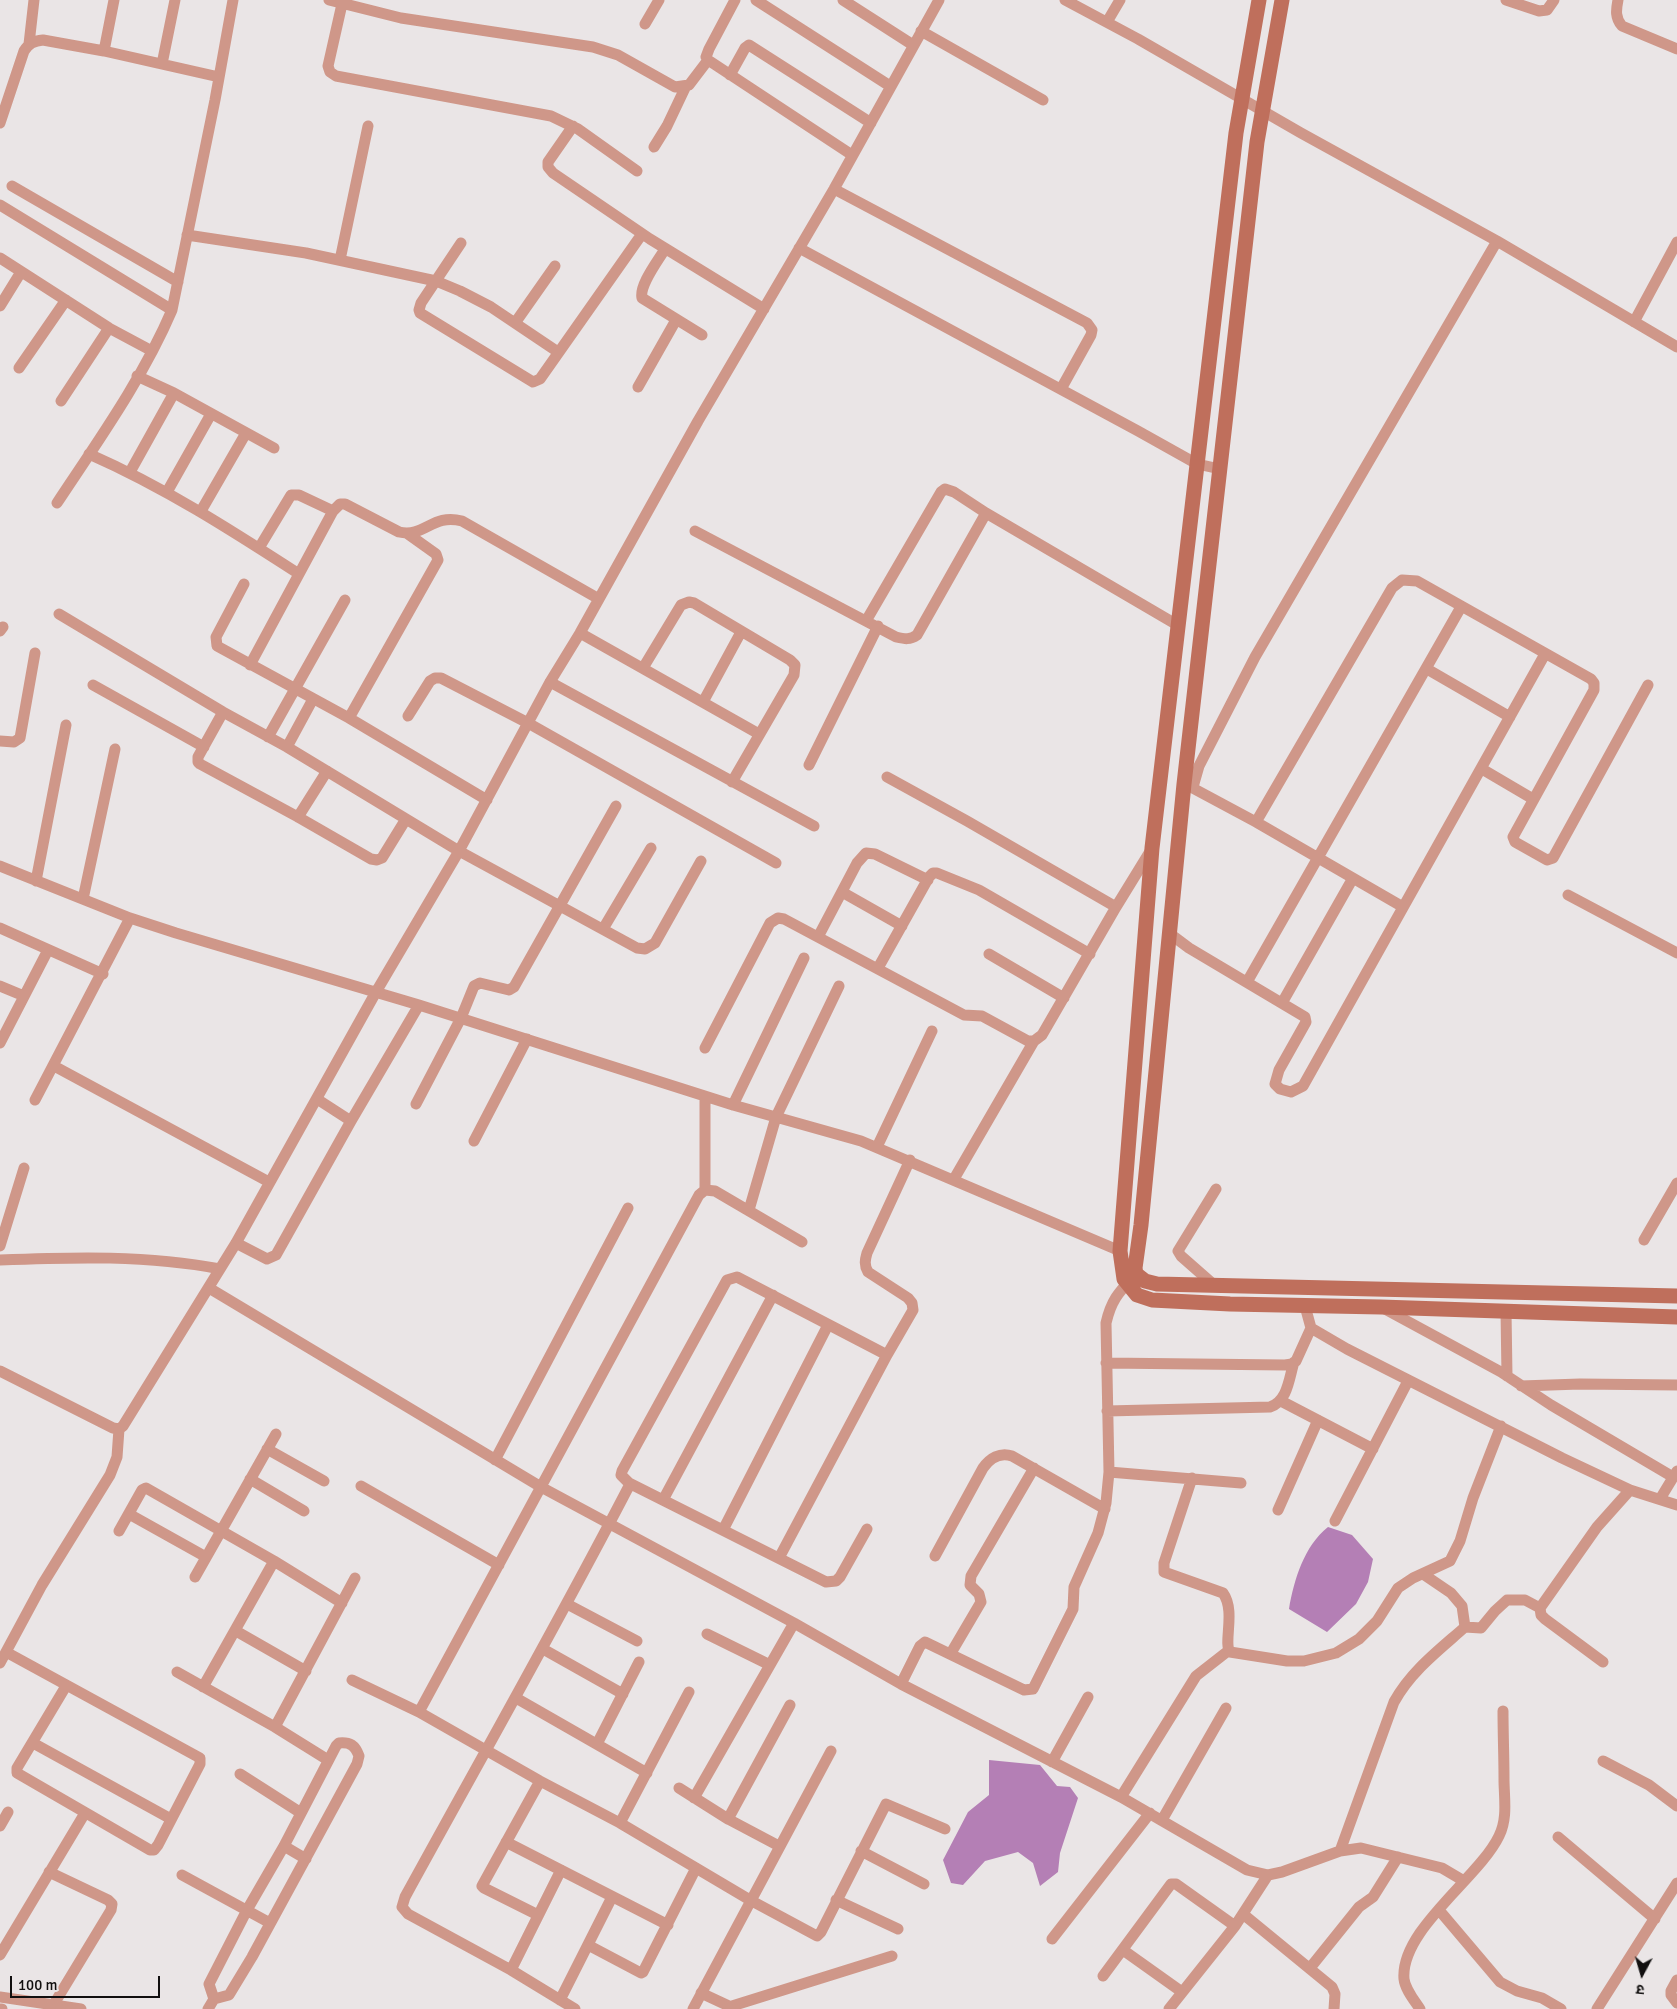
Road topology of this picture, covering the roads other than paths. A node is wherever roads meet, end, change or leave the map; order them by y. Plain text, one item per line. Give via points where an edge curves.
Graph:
1 (34, 0) edge
2 (114, 0) edge
3 (175, 0) edge
4 (233, 0) edge
5 (329, 0) edge
6 (659, 0) edge
7 (735, 0) edge
8 (756, 0) edge
9 (843, 0) edge
10 (939, 0) edge
11 (1065, 0) edge
12 (1120, 0) edge
13 (1260, 0) edge
14 (1282, 0) edge
15 (1506, 0) edge
16 (1554, 0) edge
17 (1618, 0) edge
18 (342, 4) junction
19 (1107, 22) junction
20 (645, 24) dead end
21 (921, 31) junction
22 (29, 44) junction
23 (913, 45) junction
24 (1677, 49) edge
25 (104, 51) junction
26 (708, 60) junction
27 (162, 64) junction
28 (730, 75) junction
29 (219, 77) junction
30 (686, 86) junction
31 (890, 86) junction
32 (1242, 99) junction
33 (1043, 100) dead end
34 (1261, 110) junction
35 (0, 123) edge
36 (871, 123) junction
37 (368, 126) dead end
38 (573, 126) junction
39 (654, 147) dead end
40 (852, 155) junction
41 (637, 171) dead end
42 (12, 186) dead end
43 (834, 189) junction
44 (0, 205) edge
45 (642, 234) junction
46 (187, 235) junction
47 (1497, 241) junction
48 (1677, 242) edge
49 (461, 243) dead end
50 (799, 248) junction
51 (665, 249) junction
52 (0, 258) edge
53 (340, 260) junction
54 (555, 266) dead end
55 (21, 272) junction
56 (436, 281) junction
57 (178, 282) junction
58 (66, 300) junction
59 (0, 306) edge
60 (764, 309) junction
61 (172, 310) junction
62 (676, 320) junction
63 (1634, 322) junction
64 (515, 324) junction
65 (109, 328) junction
66 (702, 335) dead end
67 (1677, 347) edge
68 (152, 351) junction
69 (558, 352) junction
70 (19, 368) dead end
71 (137, 376) junction
72 (638, 387) dead end
73 (1061, 389) junction
74 (174, 393) junction
75 (61, 402) dead end
76 (211, 414) junction
77 (246, 433) junction
78 (274, 448) dead end
79 (89, 454) junction
80 (1197, 464) junction
81 (1220, 469) junction
82 (130, 472) junction
83 (168, 492) junction
84 (57, 503) dead end
85 (201, 511) junction
86 (332, 511) junction
87 (986, 513) junction
88 (695, 531) dead end
89 (408, 534) junction
90 (259, 548) junction
91 (299, 574) junction
92 (244, 584) dead end
93 (599, 599) junction
94 (345, 600) dead end
95 (1461, 607) junction
96 (59, 614) dead end
97 (866, 621) junction
98 (878, 626) junction
99 (1179, 626) junction
100 (742, 632) junction
101 (580, 633) junction
102 (35, 653) dead end
103 (1546, 654) junction
104 (250, 665) junction
105 (643, 668) junction
106 (1428, 668) junction
107 (550, 682) junction
108 (1648, 684) dead end
109 (93, 685) dead end
110 (294, 689) junction
111 (313, 699) junction
112 (702, 702) junction
113 (223, 712) junction
114 (408, 716) dead end
115 (1510, 717) junction
116 (349, 718) junction
117 (528, 723) junction
118 (66, 725) dead end
119 (759, 734) junction
120 (268, 736) junction
121 (0, 741) edge
122 (204, 747) junction
123 (287, 747) junction
124 (115, 748) dead end
125 (809, 765) dead end
126 (1482, 769) junction
127 (327, 771) junction
128 (887, 777) dead end
129 (732, 782) junction
130 (1188, 786) junction
131 (1533, 799) junction
132 (487, 800) junction
133 (616, 806) dead end
134 (1156, 813) junction
135 (1181, 814) junction
136 (298, 817) junction
137 (406, 819) junction
138 (1256, 822) junction
139 (814, 826) dead end
140 (651, 848) dead end
141 (1152, 848) junction
142 (459, 851) junction
143 (1319, 858) junction
144 (701, 861) dead end
145 (776, 863) dead end
146 (0, 866) edge
147 (1354, 878) junction
148 (928, 880) junction
149 (36, 881) junction
150 (842, 892) junction
151 (1568, 895) dead end
152 (82, 900) junction
153 (559, 906) junction
154 (1116, 907) junction
155 (1403, 907) junction
156 (130, 918) junction
157 (902, 926) junction
158 (0, 928) edge
159 (603, 929) junction
160 (1169, 933) junction
161 (818, 937) junction
162 (48, 950) junction
163 (1677, 953) edge
164 (989, 954) dead end
165 (1090, 954) junction
166 (804, 958) dead end
167 (878, 968) junction
168 (103, 974) junction
169 (1247, 982) junction
170 (0, 986) edge
171 (839, 986) dead end
172 (376, 992) junction
173 (24, 996) junction
174 (1064, 998) junction
175 (1282, 1003) junction
176 (419, 1005) junction
177 (461, 1018) junction
178 (932, 1031) dead end
179 (527, 1039) junction
180 (1034, 1041) junction
181 (0, 1043) edge
182 (705, 1048) dead end
183 (54, 1066) junction
184 (705, 1096) junction
185 (317, 1099) junction
186 (35, 1100) dead end
187 (416, 1104) dead end
188 (733, 1105) junction
189 (776, 1117) junction
190 (351, 1121) junction
191 (474, 1141) dead end
192 (877, 1147) junction
193 (910, 1160) junction
194 (24, 1168) dead end
195 (954, 1179) junction
196 (269, 1182) junction
197 (1677, 1183) edge
198 (1216, 1189) dead end
199 (706, 1190) junction
200 (628, 1208) dead end
201 (748, 1210) junction
202 (1644, 1240) dead end
203 (802, 1242) dead end
204 (236, 1244) junction
205 (0, 1246) edge
206 (1120, 1251) junction
207 (0, 1260) edge
208 (220, 1269) junction
209 (1131, 1279) junction
210 (1214, 1285) junction
211 (209, 1288) junction
212 (1404, 1289) junction
213 (773, 1295) junction
214 (1677, 1296) edge
215 (1305, 1306) junction
216 (1382, 1307) junction
217 (1404, 1308) junction
218 (1506, 1311) junction
219 (1677, 1317) edge
220 (828, 1325) junction
221 (1311, 1328) junction
222 (887, 1354) junction
223 (1294, 1362) junction
224 (1106, 1363) junction
225 (0, 1371) edge
226 (1507, 1376) junction
227 (1408, 1381) junction
228 (1677, 1385) edge
229 (1521, 1386) junction
230 (1281, 1401) junction
231 (1107, 1411) junction
232 (1318, 1420) junction
233 (1501, 1426) junction
234 (119, 1429) junction
235 (276, 1434) dead end
236 (1373, 1449) junction
237 (267, 1450) junction
238 (495, 1460) junction
239 (1034, 1468) junction
240 (1109, 1472) junction
241 (1675, 1474) edge
242 (1192, 1478) junction
243 (250, 1479) junction
244 (324, 1481) dead end
245 (629, 1482) junction
246 (1241, 1483) dead end
247 (360, 1486) dead end
248 (541, 1487) junction
249 (1630, 1490) junction
250 (1660, 1499) junction
251 (664, 1500) junction
252 (1677, 1505) edge
253 (1105, 1509) junction
254 (304, 1510) dead end
255 (1278, 1510) dead end
256 (129, 1514) junction
257 (1335, 1521) dead end
258 (609, 1524) junction
259 (867, 1529) dead end
260 (221, 1530) junction
261 (723, 1530) junction
262 (119, 1531) dead end
263 (935, 1556) dead end
264 (206, 1557) junction
265 (779, 1558) junction
266 (274, 1561) junction
267 (499, 1565) junction
268 (1422, 1574) junction
269 (194, 1577) dead end
270 (355, 1578) dead end
271 (342, 1603) junction
272 (567, 1604) junction
273 (1540, 1608) junction
274 (794, 1623) junction
275 (1465, 1627) junction
276 (236, 1631) junction
277 (707, 1634) dead end
278 (637, 1641) dead end
279 (543, 1649) junction
280 (1228, 1651) junction
281 (6, 1652) junction
282 (952, 1653) junction
283 (639, 1662) dead end
284 (1603, 1662) dead end
285 (0, 1663) edge
286 (770, 1665) junction
287 (306, 1671) junction
288 (177, 1672) dead end
289 (352, 1680) dead end
290 (901, 1684) junction
291 (66, 1686) junction
292 (203, 1687) junction
293 (689, 1692) dead end
294 (623, 1694) junction
295 (1088, 1697) dead end
296 (516, 1698) junction
297 (790, 1705) dead end
298 (1226, 1708) dead end
299 (1503, 1711) dead end
300 (419, 1712) junction
301 (275, 1727) junction
302 (32, 1744) junction
303 (597, 1744) junction
304 (486, 1750) junction
305 (831, 1751) dead end
306 (328, 1760) junction
307 (1602, 1761) dead end
308 (1052, 1762) junction
309 (647, 1773) junction
310 (240, 1774) dead end
311 (540, 1781) junction
312 (679, 1788) dead end
313 (1121, 1796) junction
314 (694, 1798) junction
315 (1677, 1806) edge
316 (8, 1812) dead end
317 (85, 1813) junction
318 (301, 1813) junction
319 (1150, 1814) junction
320 (172, 1819) junction
321 (728, 1819) junction
322 (1162, 1820) junction
323 (620, 1823) junction
324 (0, 1826) edge
325 (945, 1829) dead end
326 (1558, 1838) dead end
327 (506, 1842) junction
328 (284, 1846) junction
329 (779, 1846) junction
330 (1340, 1850) junction
331 (861, 1851) junction
332 (1398, 1858) junction
333 (306, 1859) junction
334 (696, 1868) junction
335 (561, 1870) junction
336 (49, 1872) junction
337 (182, 1875) dead end
338 (1268, 1875) junction
339 (1464, 1881) junction
340 (1677, 1883) edge
341 (924, 1884) dead end
342 (612, 1897) junction
343 (1673, 1897) edge
344 (750, 1900) junction
345 (836, 1900) junction
346 (247, 1910) junction
347 (1439, 1910) junction
348 (1243, 1914) junction
349 (538, 1915) junction
350 (1655, 1919) junction
351 (270, 1923) junction
352 (668, 1925) junction
353 (1235, 1926) junction
354 (898, 1929) dead end
355 (1052, 1939) dead end
356 (588, 1945) junction
357 (1123, 1950) junction
358 (0, 1956) edge
359 (892, 1956) dead end
360 (1310, 1968) junction
361 (511, 1970) junction
362 (1103, 1976) dead end
363 (1677, 1980) edge
364 (1182, 1992) junction
365 (701, 1993) junction
366 (0, 1997) edge
367 (560, 2000) junction
368 (1677, 2003) edge
369 (54, 2004) junction
370 (211, 2004) edge
371 (731, 2008) edge
372 (81, 2009) edge
373 (575, 2009) edge
374 (693, 2009) edge
375 (1169, 2009) edge
376 (1334, 2009) edge
377 (1420, 2009) edge
378 (1561, 2009) edge
379 (1597, 2009) edge

1 - 22 street
2 - 25 street
3 - 27 street
4 - 29 street
5 - 18 street
6 - 20 street
7 - 26 street via 708,49
8 - 31 street
9 - 23 street
10 - 21 street
11 - 19 street
12 - 19 street
13 - 32 main road
14 - 34 main road
15 - 16 street via 1539,11 1547,10
17 - 24 street via 1616,12 1622,26
18 - 30 street via 401,18 593,47 618,55 675,87
18 - 38 street via 328,66 336,76 528,111 551,116
19 - 32 street
21 - 23 street
21 - 33 street
22 - 25 street via 44,40
22 - 35 street
23 - 31 street
25 - 27 street
26 - 28 street
26 - 30 street
27 - 29 street
28 - 36 street via 749,45
28 - 40 street
29 - 46 street
30 - 39 street
31 - 36 street
32 - 34 street
32 - 80 main road
34 - 47 street
34 - 81 main road
36 - 40 street
37 - 53 street
38 - 41 street
38 - 45 street via 551,157 548,167
40 - 43 street
42 - 57 street
43 - 50 street
43 - 73 street via 1087,323 1092,335
44 - 61 street
45 - 51 street
45 - 69 street
46 - 53 street
46 - 57 street
47 - 63 street
47 - 130 street via 1255,657
48 - 63 street
49 - 56 street
50 - 60 street
50 - 73 street
51 - 60 street
51 - 62 street via 641,293 649,304
52 - 55 street
53 - 56 street
54 - 64 street
55 - 58 street
55 - 59 street
56 - 64 street via 491,307
56 - 69 street via 420,306 420,313 529,381 540,379
57 - 61 street
58 - 65 street
58 - 70 street
60 - 93 street
61 - 68 street
62 - 66 street
62 - 72 street
63 - 67 street
64 - 69 street
65 - 68 street
65 - 75 street
68 - 71 street
71 - 74 street
71 - 79 street
73 - 80 street
74 - 76 street
74 - 82 street
76 - 77 street
76 - 83 street
77 - 78 street
77 - 85 street
79 - 82 street
79 - 84 street
80 - 81 street
80 - 99 main road
81 - 130 main road
82 - 83 street
83 - 85 street
85 - 90 street
86 - 89 street via 344,504
86 - 90 street via 299,495 291,495
86 - 91 street
87 - 97 street via 954,492 945,489 941,492
87 - 98 street via 917,635 912,639 896,637
87 - 99 street
88 - 97 street
89 - 93 street via 451,518
89 - 116 street via 436,554 438,560
90 - 91 street
91 - 104 street
92 - 104 street via 216,637 216,643
93 - 101 street
94 - 110 street
95 - 103 street
95 - 106 street
95 - 138 street via 1417,581 1402,580 1396,584
96 - 113 street
97 - 98 street
98 - 125 street
99 - 134 main road
100 - 105 street via 694,603 685,602
100 - 112 street
100 - 119 street via 795,665 794,675
101 - 105 street
101 - 107 street
102 - 121 street via 20,738 14,742
103 - 115 street
103 - 131 street via 1591,679 1595,686
104 - 110 street
105 - 112 street
106 - 115 street
106 - 143 street
107 - 117 street
107 - 129 street
108 - 131 street via 1553,858 1549,860 1514,839 1514,833
109 - 122 street
110 - 111 street
110 - 120 street
111 - 116 street
111 - 123 street
112 - 119 street
113 - 120 street
113 - 122 street
114 - 117 street via 426,686 435,678 441,678
115 - 126 street
116 - 132 street
117 - 132 street
117 - 145 street
118 - 149 street
119 - 129 street
120 - 123 street
122 - 136 street via 198,759 200,764
123 - 127 street
124 - 152 street
126 - 131 street
126 - 155 street
127 - 136 street
127 - 137 street
128 - 154 street
129 - 139 street
130 - 135 main road
130 - 138 street
132 - 142 street
133 - 153 street
134 - 135 main road
134 - 141 main road
135 - 160 main road
136 - 137 street via 371,860 385,854
137 - 142 street
138 - 143 street
140 - 159 street
141 - 154 street
141 - 206 main road
142 - 153 street
142 - 172 street
143 - 147 street
143 - 169 street
144 - 159 street via 650,947 637,948
146 - 149 street
147 - 155 street
147 - 175 street
148 - 150 street via 875,854 866,853
148 - 157 street
148 - 165 street via 937,872 959,880
149 - 152 street
150 - 157 street
150 - 161 street
151 - 163 street
152 - 156 street
153 - 159 street
153 - 177 street via 514,987 509,990 477,984
154 - 165 street
155 - 175 street via 1310,1077 1303,1086 1291,1092 1277,1087 1276,1078 1306,1020
156 - 168 street
156 - 172 street
157 - 167 street
158 - 162 street
160 - 169 street
160 - 209 main road via 1135,1268
161 - 167 street
161 - 182 street via 784,919 773,920
162 - 168 street
162 - 173 street
164 - 174 street
165 - 174 street
166 - 188 street
167 - 180 street via 964,1015 982,1016 1028,1041
168 - 183 street
169 - 175 street
170 - 173 street
171 - 189 street
172 - 176 street
172 - 185 street
173 - 181 street
174 - 180 street via 1042,1035
176 - 177 street
176 - 190 street
177 - 179 street
177 - 187 street
178 - 192 street
179 - 184 street
179 - 191 street
180 - 195 street
183 - 186 street
183 - 196 street
184 - 188 street
184 - 199 street
185 - 190 street
185 - 196 street
188 - 189 street
189 - 192 street
189 - 201 street
190 - 204 street via 276,1255 267,1259
192 - 193 street
193 - 195 street
193 - 222 street via 865,1261 868,1272 912,1303 911,1315
194 - 205 street
195 - 206 street
196 - 204 street
197 - 202 street
198 - 210 street via 1178,1251
199 - 201 street via 722,1194
199 - 248 street via 699,1195
200 - 238 street
201 - 203 street
204 - 208 street
206 - 209 main road via 1124,1279
207 - 208 street via 116,1259 177,1262
208 - 211 street
209 - 210 main road via 1157,1284
209 - 215 main road via 1137,1295 1152,1300
209 - 224 street via 1110,1307 1106,1323
210 - 212 main road
211 - 234 street
211 - 238 street
212 - 214 main road
212 - 217 main road
213 - 220 street
213 - 245 street via 737,1277 723,1285 622,1471 622,1477
213 - 251 street
215 - 216 main road
215 - 221 street
216 - 217 main road
216 - 226 street
217 - 218 main road
218 - 219 main road
218 - 226 street
220 - 222 street
220 - 261 street
221 - 223 street
221 - 227 street
222 - 265 street
223 - 224 street via 1285,1365
223 - 230 street
224 - 231 street
225 - 234 street
226 - 229 street
227 - 233 street
227 - 236 street
228 - 229 street
229 - 241 street
230 - 231 street via 1270,1407
230 - 232 street
231 - 240 street
232 - 236 street
232 - 255 street
233 - 249 street
233 - 268 street via 1456,1551 1450,1561
234 - 281 street via 117,1457 110,1475 42,1584
235 - 237 street
236 - 257 street
237 - 243 street
237 - 244 street
238 - 248 street
239 - 253 street
239 - 263 street via 1007,1454 993,1457
239 - 282 street via 971,1576 970,1584 981,1602
240 - 242 street
240 - 253 street
241 - 250 street
242 - 246 street
242 - 280 street via 1164,1568 1167,1574 1223,1593 1228,1602
243 - 254 street
243 - 260 street
245 - 251 street
245 - 258 street
247 - 267 street
248 - 258 street
248 - 267 street
249 - 250 street
249 - 273 street via 1597,1527
250 - 252 street
251 - 261 street
253 - 282 street via 1098,1533 1075,1582 1073,1609 1033,1688 1024,1690
256 - 260 street via 146,1488
256 - 262 street
256 - 264 street
258 - 272 street
258 - 274 street
259 - 265 street via 840,1577 831,1583
260 - 264 street
260 - 266 street
261 - 265 street
264 - 269 street
266 - 271 street
266 - 276 street
267 - 300 street
268 - 275 street via 1462,1606
268 - 280 street via 1398,1588 1377,1621 1359,1639 1336,1653 1304,1661 1287,1661
270 - 271 street
271 - 287 street
272 - 278 street
272 - 279 street
273 - 275 street via 1525,1600 1507,1600 1481,1628
273 - 284 street via 1545,1619
274 - 286 street
274 - 290 street
275 - 330 street via 1417,1669 1398,1695
276 - 287 street
276 - 292 street
277 - 286 street
279 - 294 street
279 - 296 street
280 - 313 street via 1196,1676
281 - 285 street
281 - 291 street
282 - 290 street via 923,1642
283 - 294 street
286 - 314 street
287 - 301 street
288 - 292 street
289 - 300 street
290 - 308 street
291 - 302 street
291 - 320 street via 200,1758 200,1764
292 - 301 street
293 - 309 street
294 - 303 street
295 - 308 street
296 - 303 street
296 - 304 street
297 - 321 street
298 - 322 street
299 - 339 street via 1504,1822 1485,1857
300 - 304 street
301 - 306 street
302 - 317 street via 17,1768 18,1775
302 - 320 street
303 - 309 street
304 - 311 street
304 - 361 street via 402,1907 408,1914
305 - 329 street
306 - 318 street
306 - 333 street via 339,1743 353,1745 359,1756
307 - 315 street via 1649,1785
308 - 313 street
309 - 323 street
310 - 318 street
311 - 323 street
311 - 327 street
312 - 314 street
313 - 319 street
314 - 321 street
316 - 324 street
317 - 320 street via 150,1850 158,1845
317 - 336 street
318 - 328 street
319 - 322 street
319 - 355 street
321 - 329 street
322 - 338 street via 1247,1870
323 - 334 street
325 - 331 street via 886,1804
326 - 350 street
327 - 335 street
327 - 349 street via 482,1886
328 - 333 street
328 - 346 street
329 - 344 street
330 - 332 street via 1362,1848
330 - 338 street
331 - 341 street
331 - 345 street
332 - 339 street via 1442,1868
332 - 360 street via 1373,1897 1359,1907
333 - 351 street
334 - 344 street
334 - 352 street
335 - 342 street
335 - 349 street
336 - 358 street
336 - 369 street via 112,1904
337 - 346 street
338 - 348 street
339 - 347 street
340 - 343 street
342 - 352 street
342 - 356 street
343 - 350 street
344 - 345 street via 817,1936
344 - 365 street
345 - 354 street
346 - 351 street
346 - 370 street via 209,1984
347 - 377 street via 1415,1941 1405,1963 1405,1983
347 - 378 street via 1500,1982
348 - 353 street
348 - 360 street
349 - 361 street
350 - 379 street
351 - 370 street via 229,1995
352 - 356 street via 643,1972
353 - 357 street via 1172,1883
353 - 364 street
356 - 367 street
357 - 362 street
357 - 364 street
359 - 371 street
360 - 376 street via 1334,1990
361 - 367 street
363 - 368 street via 1671,1995
364 - 375 street
365 - 371 street
365 - 374 street
366 - 369 street
367 - 373 street
369 - 372 street

